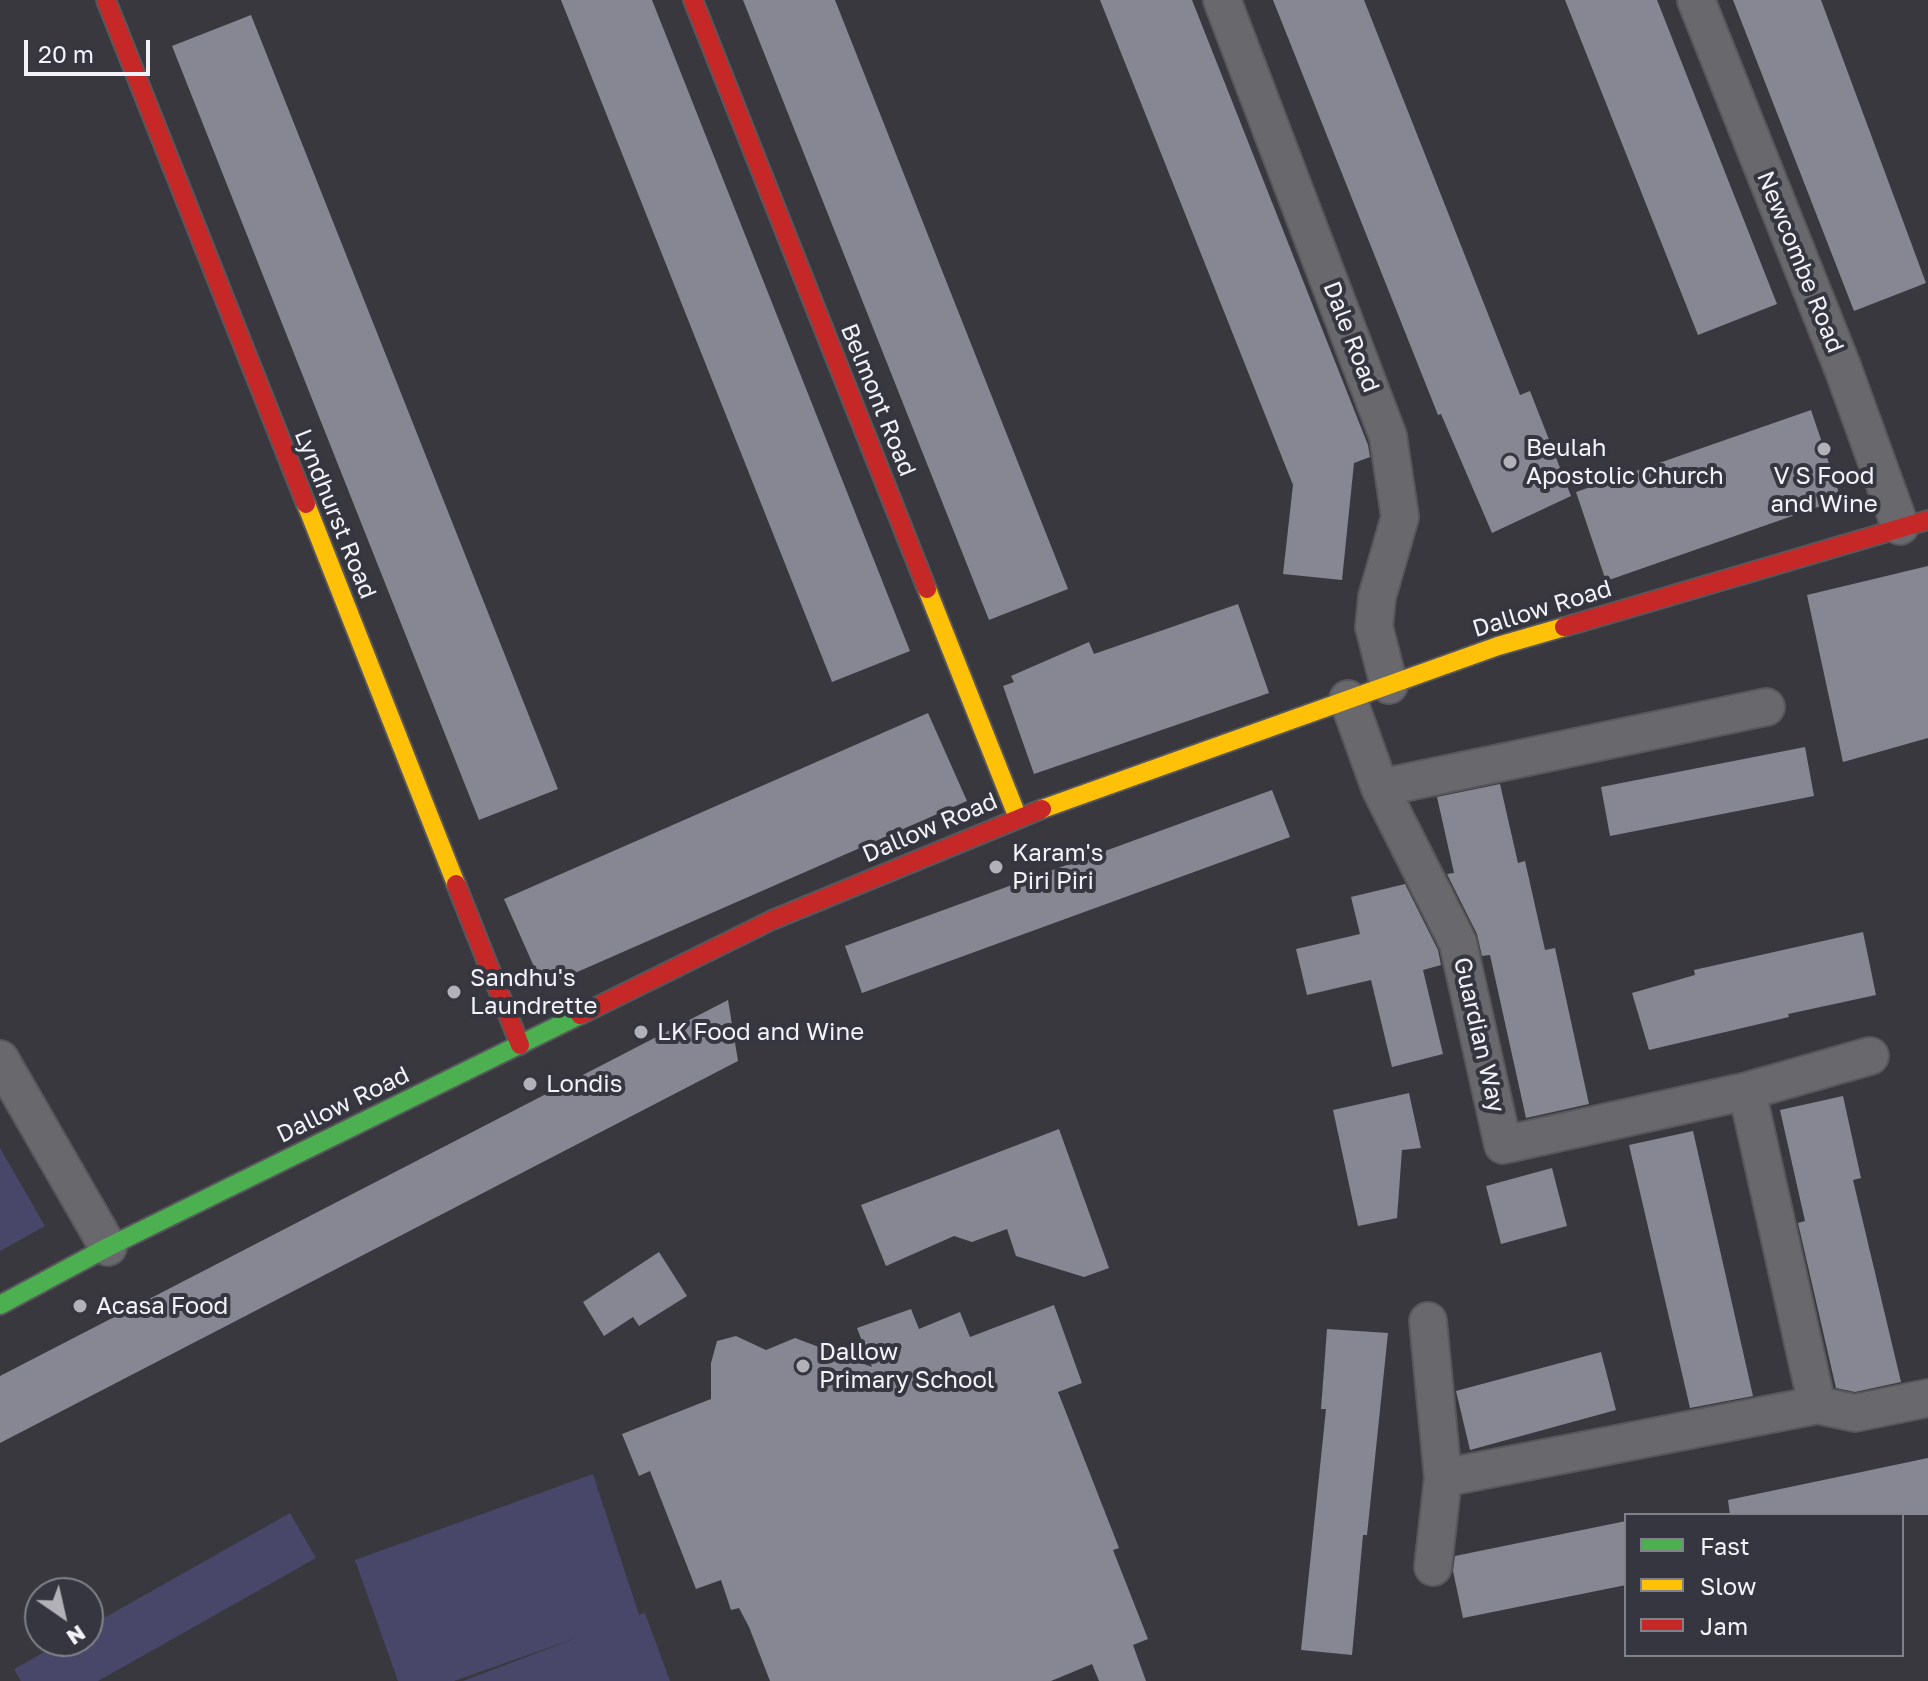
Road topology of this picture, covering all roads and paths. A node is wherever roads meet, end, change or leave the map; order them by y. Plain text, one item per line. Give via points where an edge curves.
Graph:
1 (106, 0) edge
2 (693, 0) edge
3 (1222, 0) edge
4 (1696, 0) edge
5 (1914, 523) edge
6 (1389, 685) junction
7 (1348, 699) junction
8 (1766, 707) dead end
9 (1380, 788) junction
10 (1018, 818) junction
11 (520, 1045) junction
12 (1870, 1056) dead end
13 (0, 1059) edge
14 (1747, 1091) junction
15 (108, 1247) junction
16 (0, 1305) edge
17 (1428, 1321) dead end
18 (1928, 1398) edge
19 (1817, 1405) junction
20 (1443, 1478) junction
21 (1433, 1567) dead end

1 - 11 street, Lyndhurst Road
2 - 10 street, Belmont Road
3 - 6 street, Dale Road via 1388,436 1400,517 1374,627
4 - 5 street, Newcombe Road via 1842,366
5 - 6 street, Dallow Road via 1498,646
6 - 7 street, Dallow Road
7 - 9 street, Guardian Way
7 - 10 street, Dallow Road
8 - 9 street
9 - 14 street, Guardian Way via 1458,943 1503,1145
10 - 11 street, Dallow Road via 772,920
11 - 15 street, Dallow Road
12 - 14 street, Guardian Way
13 - 15 street
14 - 19 street
15 - 16 street, Dallow Road
17 - 20 street
18 - 19 street via 1855,1413
19 - 20 street
20 - 21 street

